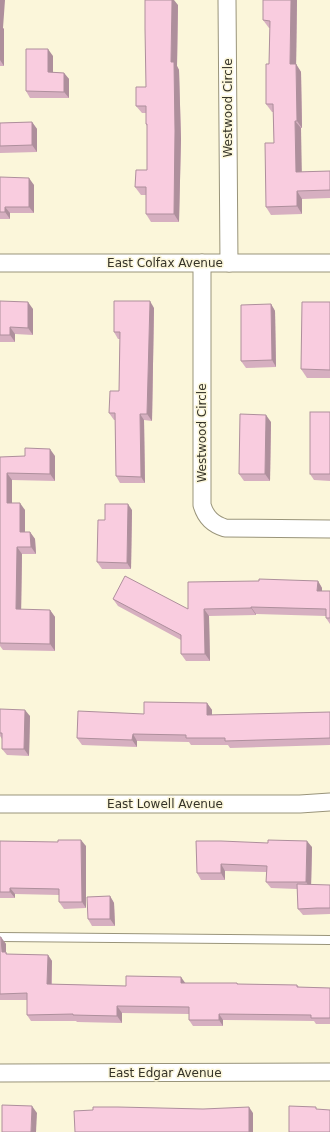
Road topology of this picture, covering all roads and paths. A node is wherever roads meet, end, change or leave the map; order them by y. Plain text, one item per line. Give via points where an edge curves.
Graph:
1 (227, 0) edge
2 (0, 263) edge
3 (202, 263) junction
4 (229, 263) junction
5 (330, 263) edge
6 (330, 529) edge
7 (330, 802) edge
8 (0, 804) edge
9 (0, 937) edge
10 (330, 940) edge
11 (330, 1072) edge
12 (0, 1073) edge

1 - 4 street, Westwood Circle
2 - 3 street, East Colfax Avenue
3 - 4 street, East Colfax Avenue
3 - 6 street, Westwood Circle via 203,523 226,528
4 - 5 street, East Colfax Avenue
7 - 8 street, East Lowell Avenue
9 - 10 lane
11 - 12 street, East Edgar Avenue

